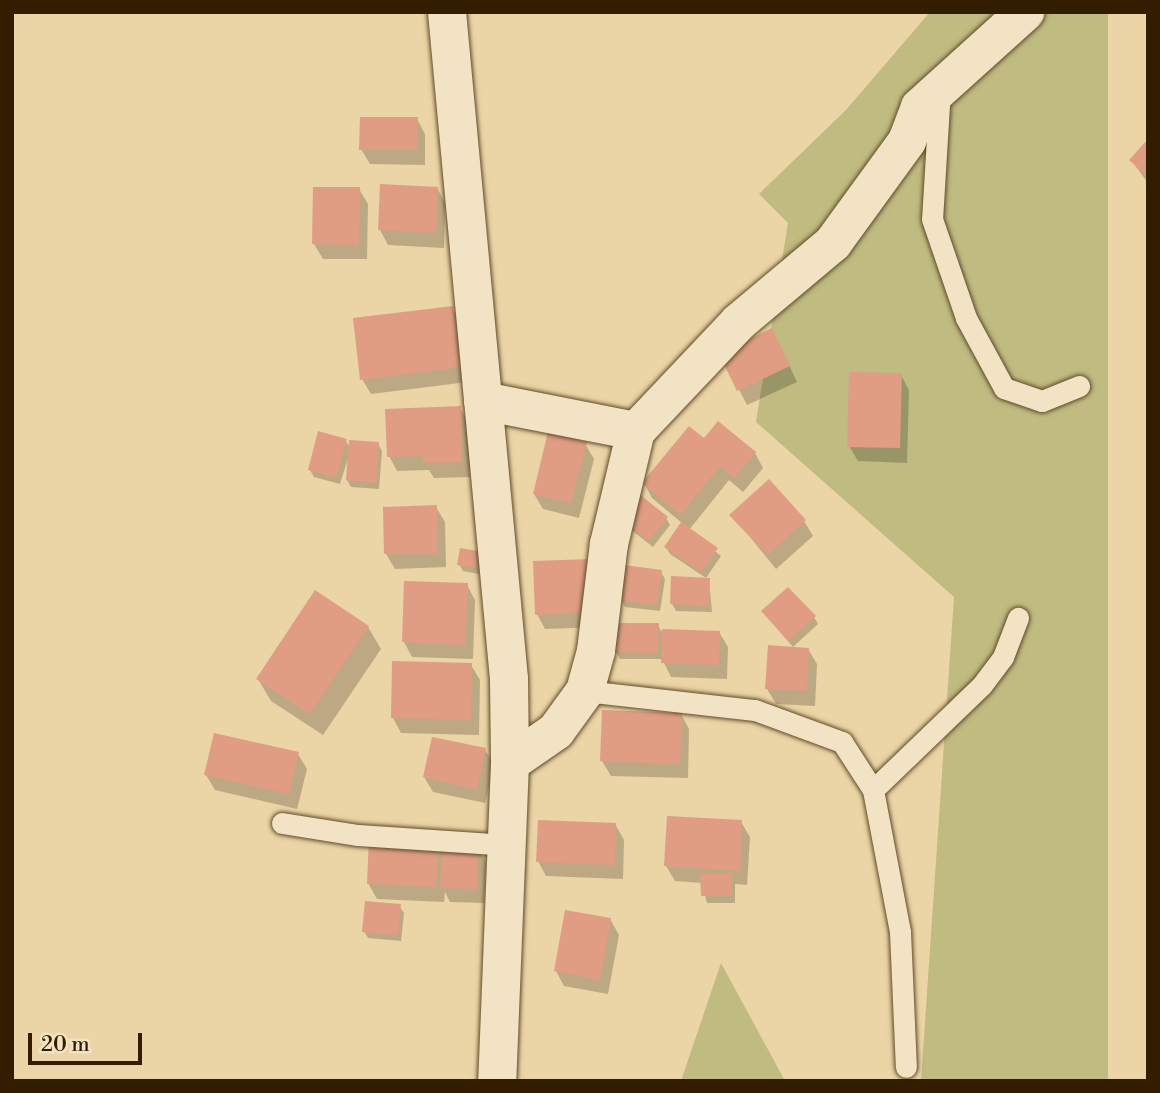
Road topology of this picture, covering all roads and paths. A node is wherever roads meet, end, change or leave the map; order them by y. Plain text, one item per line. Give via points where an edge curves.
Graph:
1 (447, 12) edge
2 (1025, 12) edge
3 (940, 89) junction
4 (1079, 386) dead end
5 (483, 401) junction
6 (636, 431) junction
7 (1018, 618) dead end
8 (585, 691) junction
9 (510, 763) junction
10 (873, 790) junction
11 (282, 823) dead end
12 (507, 845) junction
13 (906, 1066) dead end
14 (497, 1081) edge

1 - 5 street
2 - 3 street
3 - 4 lane via 932,219 966,318 1004,388 1042,401
3 - 6 street via 920,107 907,141 833,243 739,322
5 - 6 street
5 - 9 street via 509,679
6 - 8 street via 609,544 596,651
7 - 10 lane via 1003,657 982,685
8 - 9 street via 556,731
8 - 10 lane via 755,710 842,741
9 - 12 street
10 - 13 lane via 900,932
11 - 12 lane via 358,835
12 - 14 street

